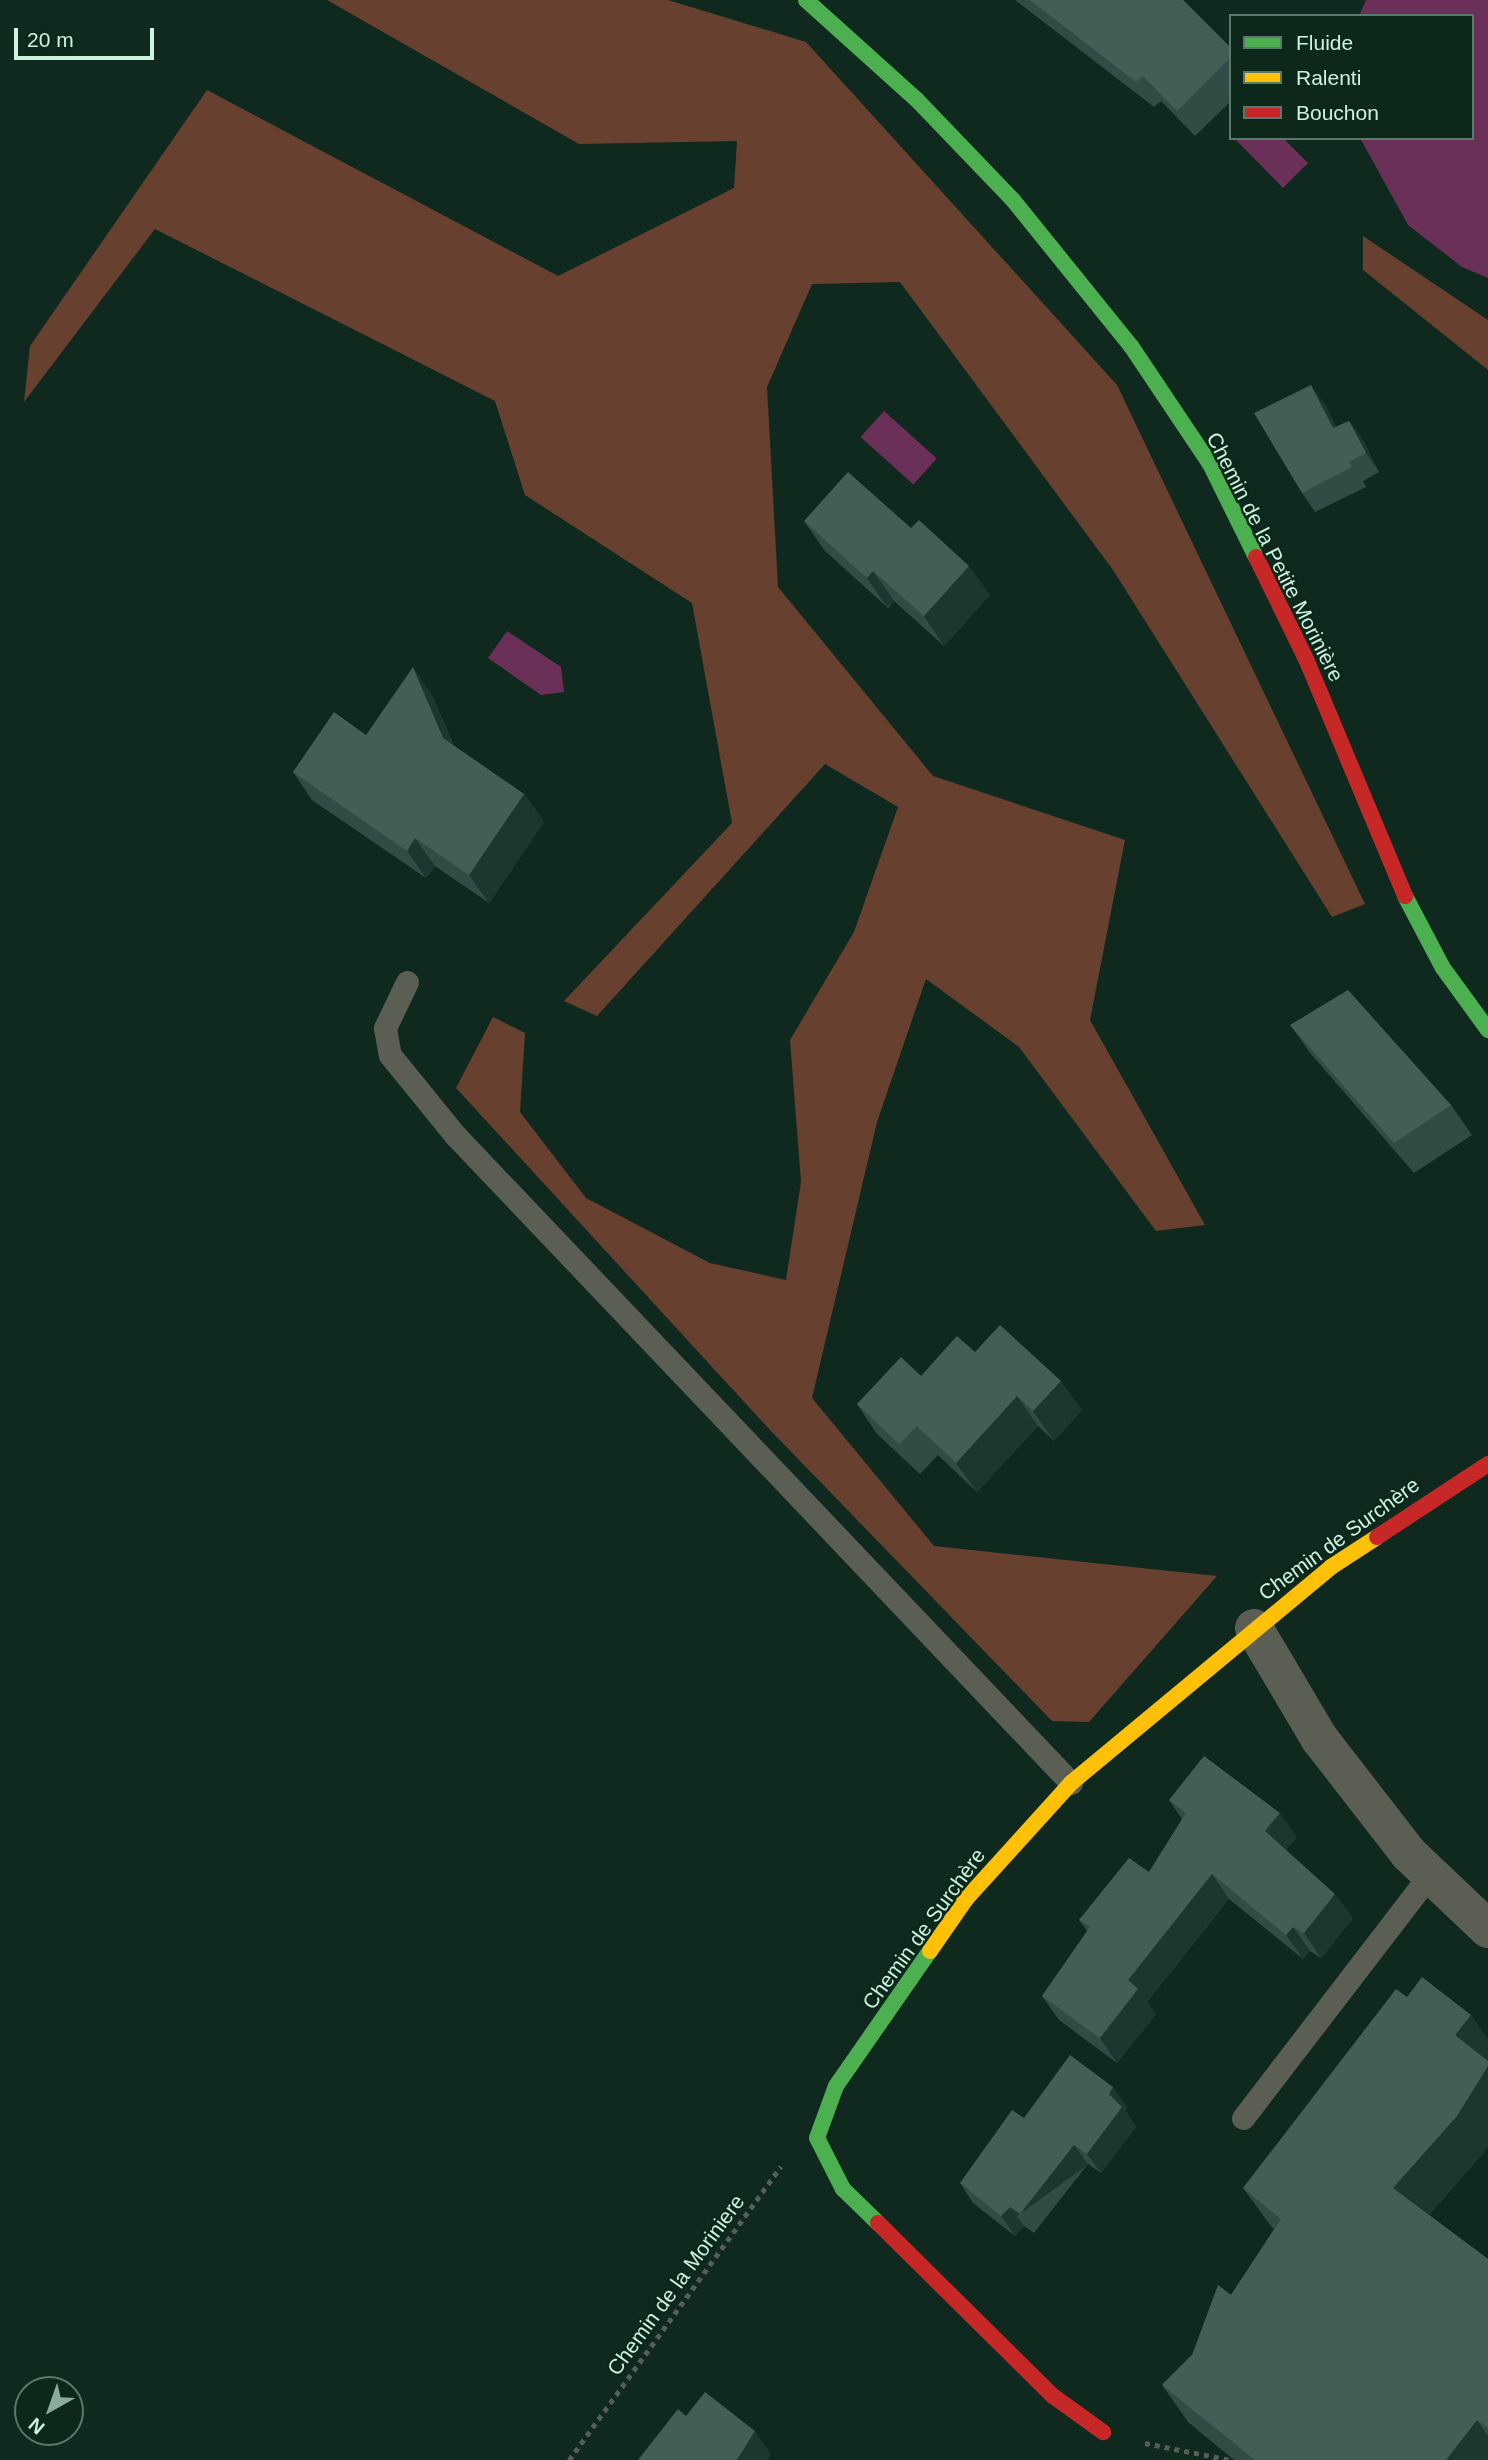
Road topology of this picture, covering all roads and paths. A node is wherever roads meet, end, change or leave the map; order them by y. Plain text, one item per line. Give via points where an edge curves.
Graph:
1 (806, 0) edge
2 (407, 982) dead end
3 (1488, 1030) edge
4 (1488, 1464) edge
5 (1254, 1628) junction
6 (1071, 1783) junction
7 (1430, 1874) junction
8 (1488, 1929) edge
9 (1242, 2118) dead end
10 (817, 2138) junction
11 (1103, 2432) joint
12 (569, 2460) edge
13 (1231, 2460) edge

1 - 3 street, Chemin de la Petite Morinière via 918,100 1013,200 1132,346 1210,464 1306,659 1399,885 1443,968
2 - 6 lane via 385,1028 390,1055 455,1135
4 - 5 street, Chemin de Surchère via 1331,1567
5 - 6 street, Chemin de Surchère
5 - 7 street via 1319,1738
6 - 10 street, Chemin de Surchère via 966,1899 836,2086
7 - 8 street
7 - 9 lane
10 - 11 street via 843,2189 1053,2396
10 - 12 path, Chemin de la Moriniere via 786,2159
11 - 13 path

